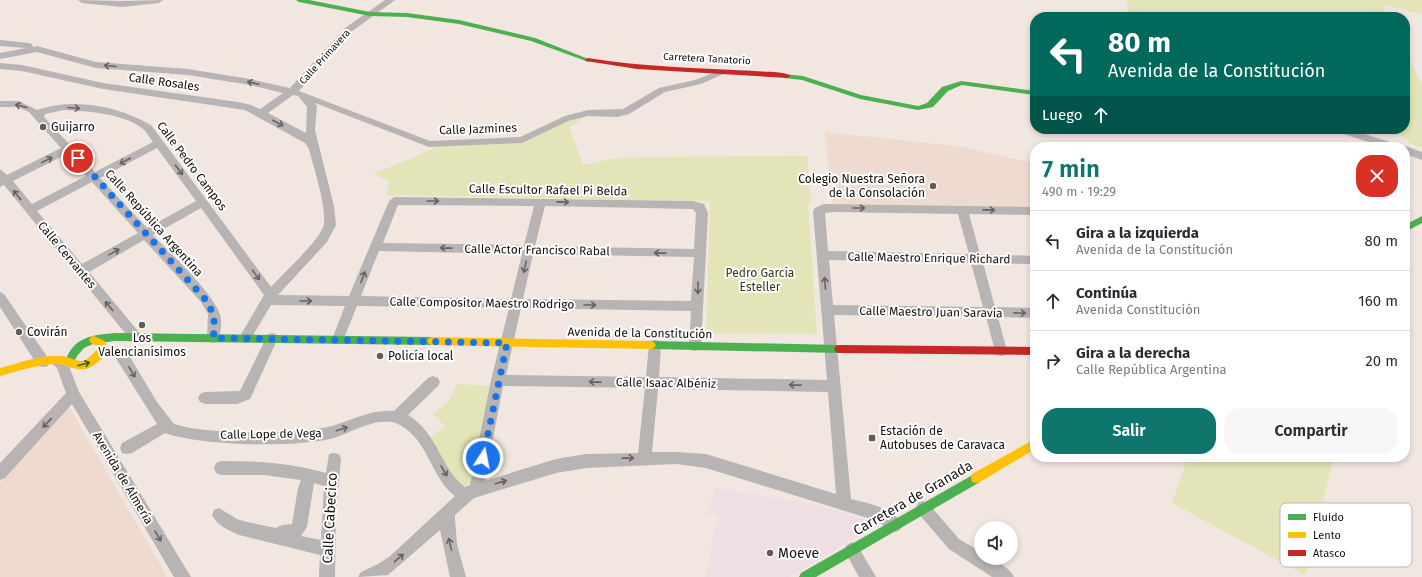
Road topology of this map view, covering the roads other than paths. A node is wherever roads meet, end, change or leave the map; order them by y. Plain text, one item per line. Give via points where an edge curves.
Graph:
1 (82, 0) edge
2 (159, 0) edge
3 (299, 0) edge
4 (391, 0) edge
5 (370, 14) junction
6 (0, 43) edge
7 (28, 50) junction
8 (0, 56) edge
9 (0, 66) edge
10 (721, 73) junction
11 (297, 91) junction
12 (1030, 91) edge
13 (325, 102) junction
14 (0, 104) edge
15 (312, 112) junction
16 (260, 114) junction
17 (39, 117) junction
18 (310, 126) junction
19 (296, 133) junction
20 (1337, 134) edge
21 (1348, 134) edge
22 (1353, 134) edge
23 (1357, 142) edge
24 (1367, 142) edge
25 (1379, 142) edge
26 (159, 143) junction
27 (314, 148) junction
28 (69, 149) junction
29 (1410, 152) edge
30 (1422, 156) edge
31 (1410, 157) edge
32 (1410, 158) edge
33 (1422, 159) edge
34 (1422, 163) edge
35 (94, 176) junction
36 (2, 179) edge
37 (203, 202) junction
38 (540, 202) junction
39 (962, 209) junction
40 (29, 210) junction
41 (1030, 211) edge
42 (1422, 219) edge
43 (1410, 226) edge
44 (147, 234) junction
45 (374, 247) junction
46 (529, 250) junction
47 (699, 253) junction
48 (823, 255) junction
49 (975, 259) junction
50 (1030, 260) edge
51 (80, 271) junction
52 (0, 297) edge
53 (269, 298) junction
54 (354, 301) junction
55 (517, 305) junction
56 (698, 306) junction
57 (827, 310) junction
58 (990, 313) junction
59 (1030, 313) edge
60 (119, 318) junction
61 (134, 335) junction
62 (116, 336) junction
63 (148, 338) junction
64 (213, 338) junction
65 (245, 338) junction
66 (272, 338) junction
67 (338, 339) junction
68 (94, 340) junction
69 (507, 343) junction
70 (79, 345) junction
71 (655, 345) junction
72 (695, 346) junction
73 (830, 350) junction
74 (1000, 351) junction
75 (1030, 351) edge
76 (101, 354) junction
77 (50, 361) junction
78 (67, 371) junction
79 (0, 372) edge
80 (498, 380) junction
81 (433, 382) dead end
82 (652, 382) junction
83 (834, 386) junction
84 (73, 394) junction
85 (205, 398) dead end
86 (397, 417) junction
87 (166, 426) junction
88 (1030, 447) edge
89 (127, 448) dead end
90 (646, 458) junction
91 (334, 459) dead end
92 (221, 468) dead end
93 (0, 473) edge
94 (310, 475) junction
95 (332, 482) junction
96 (471, 492) junction
97 (844, 503) junction
98 (923, 508) junction
99 (449, 511) junction
100 (218, 515) dead end
101 (895, 525) junction
102 (280, 537) junction
103 (328, 547) junction
104 (852, 550) junction
105 (866, 572) edge
106 (183, 577) edge
107 (328, 577) edge
108 (366, 577) edge
109 (458, 577) edge
110 (804, 577) edge
111 (876, 577) edge
112 (1006, 577) edge

1 - 2 street via 122,4
3 - 5 street, Carretera Tanatorio
4 - 5 street, Calle Primavera
5 - 10 street, Carretera Tanatorio via 407,15 459,22 533,39 582,59 597,62
5 - 11 street, Calle Primavera via 348,30
6 - 7 street via 30,47
7 - 8 street
11 -> 7 street, Calle Jazmines via 212,74 96,65 45,50
9 - 16 street, Calle Rosales via 22,68 129,90 238,105
10 - 12 street, Carretera Tanatorio via 747,72 804,78 860,97 918,108 930,105 945,89 961,83
10 - 13 street, Calle Jazmines via 698,82 662,90 626,112 588,113 565,119 516,142 429,144
11 - 13 street, Calle Jazmines
11 - 15 street via 311,103
11 - 16 street, Calle Primavera
13 - 15 street
17 -> 14 street, Calle República Argentina via 25,106
15 - 18 street
16 -> 19 street, Calle Rosales
17 -> 26 street, Calle Pedro Campos via 41,112 59,107 119,114 147,127
17 - 28 street, Calle República Argentina
18 - 19 street via 307,131
18 - 27 street
19 - 27 street, Calle Rosales
20 - 23 street
21 - 24 street
22 - 25 street
26 -> 35 street
26 -> 37 street, Calle Pedro Campos
27 - 53 street via 326,195 329,230
28 - 35 street, Calle República Argentina
36 -> 28 street
29 - 30 street
31 - 33 street
32 - 34 street
35 - 40 street
35 - 44 street, Calle República Argentina
40 -> 36 street, Calle Cervantes
37 - 44 street
37 -> 53 street, Calle Pedro Campos
45 -> 38 street, Calle Escultor Rafael Pi Belda via 394,201
38 - 46 street
38 -> 47 street, Calle Escultor Rafael Pi Belda via 700,207 702,213
39 -> 41 street
48 -> 39 street via 820,210
39 - 49 street
40 - 51 street, Calle Cervantes
42 - 43 street
51 -> 44 street
44 - 64 street, Calle República Argentina via 205,299 214,313
46 -> 45 street, Calle Actor Francisco Rabal
54 -> 45 street
47 -> 46 street, Calle Actor Francisco Rabal
46 -> 55 street
47 -> 56 street
48 - 49 street, Calle Maestro Enrique Richard
57 -> 48 street
49 - 50 street, Calle Maestro Enrique Richard
49 - 58 street
60 -> 51 street, Calle Cervantes
52 - 77 street, Avenida de Almería
53 -> 54 street, Calle Compositor Maestro Rodrigo
53 - 65 street
54 - 55 street, Calle Compositor Maestro Rodrigo
54 - 67 street
55 -> 56 street, Calle Compositor Maestro Rodrigo
55 - 69 street
56 - 72 street
57 - 58 street, Calle Maestro Juan Saravia
57 - 73 street
58 -> 59 street, Calle Maestro Juan Saravia
58 - 74 street
60 - 61 street, Calle Cervantes
60 - 62 street
61 - 62 street
61 - 63 street
62 - 68 street
62 - 76 street
63 - 64 street, Avenida de la Constitución
63 - 76 street via 118,345
64 - 65 street, Avenida de la Constitución
65 - 66 street, Avenida de la Constitución
66 - 67 street, Avenida de la Constitución
66 - 85 street via 245,395 237,398
67 - 69 street, Avenida de la Constitución
68 - 70 street
68 - 76 street via 102,344
69 - 71 street, Avenida de la Constitución
69 - 80 street
70 - 77 street
70 - 78 street via 71,352
71 - 72 street, Avenida de la Constitución
71 - 82 street
72 - 73 street, Avenida de la Constitución
73 - 74 street, Avenida de la Constitución
73 - 83 street
74 - 75 street, Avenida de la Constitución
78 -> 76 street via 84,365
76 -> 87 street via 115,351 122,356
77 - 78 street, Avenida de Almería via 60,363
77 - 79 street
78 - 84 street, Avenida de Almería
82 -> 80 street, Calle Isaac Albéniz
80 - 96 street
81 - 86 street
83 -> 82 street, Calle Isaac Albéniz
82 - 90 street
83 - 97 street
84 -> 93 street
84 -> 106 street, Avenida de Almería
87 -> 86 street, Calle Lope de Vega via 175,432 184,433 242,437 307,436 325,434 377,418
86 -> 96 street via 423,436 452,483
87 - 89 street
88 - 98 street, Carretera de Granada
96 -> 90 street via 574,462
90 - 97 street via 706,461
91 - 95 street, Calle Cabecico
92 - 94 street via 291,470
94 - 95 street
94 - 102 street via 305,488 300,527 295,531 282,532
95 - 103 street, Calle Cabecico
96 - 99 street
97 - 101 street via 878,514
98 - 101 street, Carretera de Granada
98 - 112 street via 954,544
108 -> 99 street via 394,562
109 -> 99 street via 446,522
100 - 102 street via 234,526
101 - 104 street, Carretera de Granada
102 - 103 street via 307,546
103 - 107 street, Calle Cabecico
104 - 105 street
104 - 110 street, Carretera de Granada
105 - 111 street

